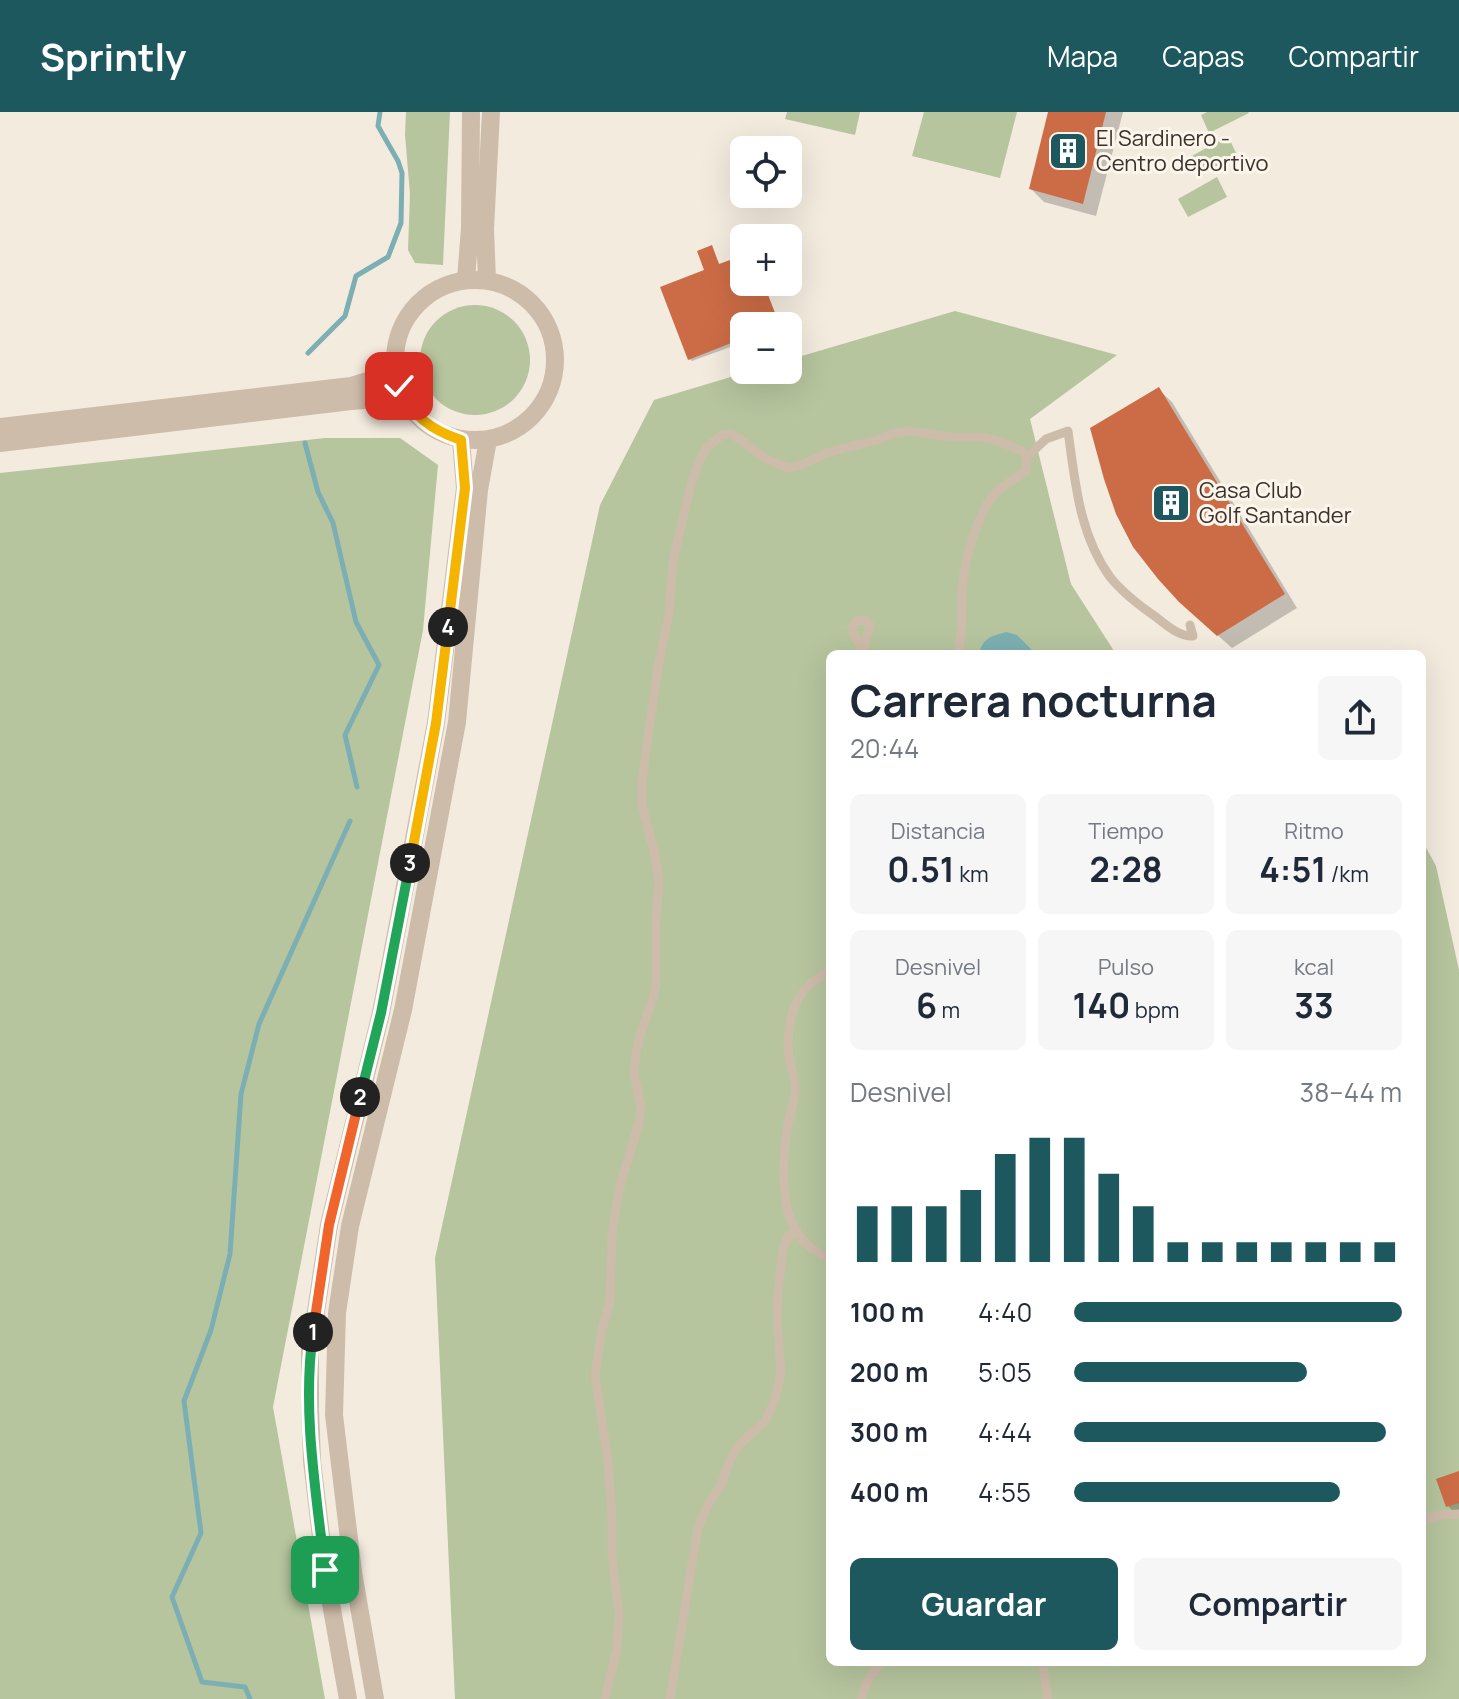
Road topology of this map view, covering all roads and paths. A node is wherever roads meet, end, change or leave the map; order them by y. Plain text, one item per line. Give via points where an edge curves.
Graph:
1 (471, 112) edge
2 (491, 112) edge
3 (466, 280) junction
4 (487, 280) junction
5 (396, 372) junction
6 (404, 397) junction
7 (0, 427) edge
8 (461, 440) junction
9 (488, 440) junction
10 (0, 443) edge
11 (1027, 457) junction
12 (1190, 625) dead end
13 (959, 650) edge
14 (826, 973) edge
15 (797, 1233) junction
16 (826, 1256) edge
17 (1459, 1514) edge
18 (1426, 1519) edge
19 (878, 1666) edge
20 (1043, 1666) edge
21 (348, 1699) edge
22 (375, 1699) edge
23 (605, 1699) edge
24 (670, 1699) edge
25 (861, 1699) edge
26 (1048, 1699) edge

1 - 3 street
2 - 4 street
3 - 4 street
3 - 5 street via 440,288 413,309 398,336
4 - 9 street via 509,287 536,307 556,352 554,377 543,405 522,426
5 - 6 street
5 - 7 street via 351,386
6 - 8 street via 419,418
6 - 10 street
8 - 9 street
8 - 21 street via 465,488 436,723 381,1013 329,1225 310,1351 312,1461
9 - 22 street via 457,722 403,1010 350,1226 337,1313 334,1415
11 - 12 lane via 1046,439 1068,431 1082,519 1111,578 1169,628 1188,637 1193,636
11 - 13 lane via 1026,471 989,500 972,541 963,579
11 - 23 lane via 982,437 909,431 789,468 731,434 707,447 691,484 673,561 642,780 642,806 659,881 656,984 636,1053 639,1123 616,1207 610,1301 595,1375 608,1462 619,1615
14 - 15 lane via 808,986 789,1025 795,1085 785,1173 789,1216
15 - 16 lane
15 - 24 lane via 788,1236 783,1249 777,1318 781,1373 775,1399 766,1420 737,1447 698,1527
17 - 18 lane
19 - 25 lane
20 - 26 lane

